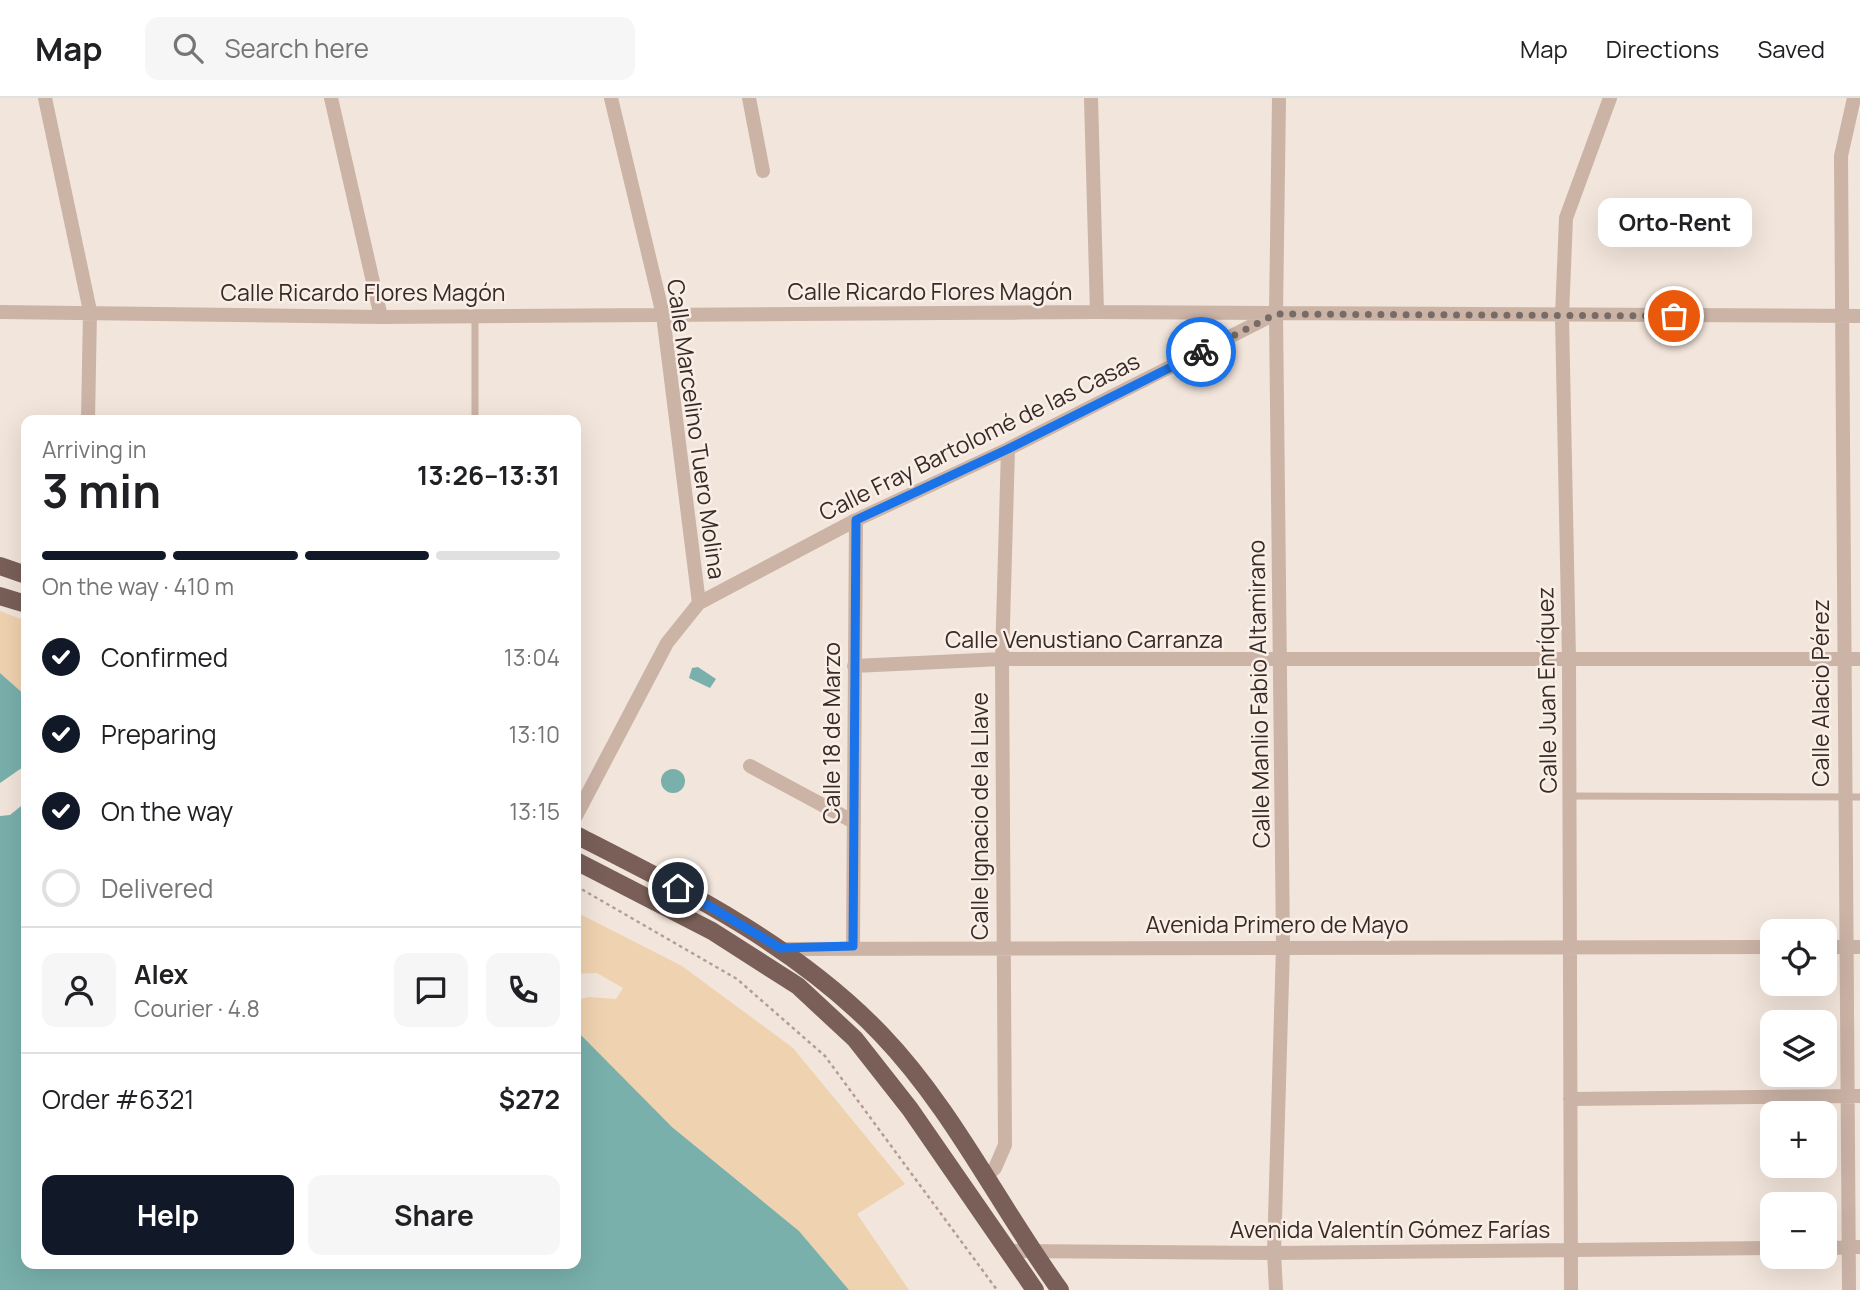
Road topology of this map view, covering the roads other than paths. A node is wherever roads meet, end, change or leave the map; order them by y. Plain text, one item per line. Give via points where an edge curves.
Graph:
1 (45, 98) edge
2 (331, 98) edge
3 (611, 98) edge
4 (749, 98) edge
5 (1091, 98) edge
6 (1279, 98) edge
7 (1610, 98) edge
8 (1854, 98) edge
9 (763, 171) dead end
10 (0, 312) edge
11 (90, 312) junction
12 (1097, 312) junction
13 (1276, 314) junction
14 (663, 315) junction
15 (1562, 316) junction
16 (1841, 316) junction
17 (1860, 316) edge
18 (382, 317) junction
19 (475, 317) junction
20 (88, 415) edge
21 (475, 415) edge
22 (1008, 449) junction
23 (856, 520) junction
24 (0, 566) edge
25 (21, 573) edge
26 (0, 596) edge
27 (21, 602) edge
28 (699, 603) junction
29 (1002, 659) junction
30 (1569, 659) junction
31 (1843, 659) junction
32 (1860, 659) edge
33 (1282, 661) junction
34 (853, 666) junction
35 (750, 765) dead end
36 (1570, 796) junction
37 (1843, 796) junction
38 (1860, 797) edge
39 (581, 806) edge
40 (854, 822) junction
41 (581, 838) edge
42 (581, 864) edge
43 (853, 946) junction
44 (1283, 946) junction
45 (1002, 947) junction
46 (1760, 947) edge
47 (1854, 947) edge
48 (780, 948) junction
49 (1570, 948) junction
50 (1855, 1096) edge
51 (1570, 1099) junction
52 (985, 1177) junction
53 (1854, 1247) edge
54 (1760, 1248) edge
55 (1008, 1251) junction
56 (1571, 1251) junction
57 (1032, 1252) junction
58 (1274, 1253) junction
59 (1035, 1290) edge
60 (1060, 1290) edge
61 (1276, 1290) edge
62 (1571, 1290) edge
63 (1849, 1290) edge

1 - 11 street
2 - 18 street
3 - 14 street, Calle Marcelino Tuero Molina
4 - 9 street
5 - 12 street
6 - 13 street, Calle Manlio Fabio Altamirano
7 - 15 street, Calle Juan Enríquez via 1566,218
8 - 16 street, Calle Alacio Pérez via 1841,156
10 - 11 street, Calle Ricardo Flores Magón
11 - 18 street, Calle Ricardo Flores Magón
11 - 20 street
12 - 13 street, Calle Ricardo Flores Magón
12 - 14 street, Calle Ricardo Flores Magón
13 - 15 street, Calle Ricardo Flores Magón
13 - 22 street, Calle Fray Bartolomé de las Casas
13 - 33 street, Calle Manlio Fabio Altamirano
14 - 19 street, Calle Ricardo Flores Magón
14 - 28 street, Calle Marcelino Tuero Molina
15 - 16 street, Calle Ricardo Flores Magón
15 - 30 street, Calle Juan Enríquez
16 - 17 street, Calle Ricardo Flores Magón
16 - 31 street, Calle Alacio Pérez
18 - 19 street, Calle Ricardo Flores Magón
19 - 21 lane
22 - 23 street, Calle Fray Bartolomé de las Casas
22 - 29 street, Calle Ignacio de la Llave
23 - 28 street, Calle Fray Bartolomé de las Casas
23 - 34 street, Calle 18 de Marzo
24 - 25 main road
26 - 27 main road
28 - 39 street, Calle Fray Bartolomé de las Casas via 667,643
29 - 33 street, Calle Venustiano Carranza
29 - 34 street, Calle Venustiano Carranza
29 - 45 street, Calle Ignacio de la Llave
30 - 31 street, Calle Venustiano Carranza
30 - 33 street, Calle Venustiano Carranza
30 - 36 street, Calle Juan Enríquez
31 - 32 street, Calle Venustiano Carranza
31 - 37 street, Calle Alacio Pérez
33 - 44 street, Calle Manlio Fabio Altamirano
34 - 40 street, Calle 18 de Marzo
35 - 40 street
36 - 37 lane
36 - 49 street, Calle Juan Enríquez
37 - 38 lane
37 - 47 street, Calle Alacio Pérez
40 - 43 street, Calle 18 de Marzo
41 - 48 main road via 699,899
42 - 55 main road via 712,931 799,986 855,1039 910,1109
43 - 45 street, Avenida Primero de Mayo
43 - 48 street, Avenida Primero de Mayo
44 - 45 street, Avenida Primero de Mayo
44 - 49 street, Avenida Primero de Mayo
44 - 58 street, Calle Manlio Fabio Altamirano
45 - 52 street, Calle Ignacio de la Llave via 1005,1145 995,1168
46 - 49 street, Avenida Primero de Mayo
47 - 50 street, Calle Alacio Pérez
48 - 52 main road via 881,1034 942,1111
49 - 51 street, Calle Juan Enríquez
50 - 51 street
50 - 53 street, Calle Alacio Pérez
51 - 56 street, Calle Juan Enríquez
52 - 57 main road
53 - 63 street, Calle Alacio Pérez
54 - 56 street, Avenida Valentín Gómez Farías
55 - 57 street, Avenida Valentín Gómez Farías
55 - 59 main road
56 - 58 street, Avenida Valentín Gómez Farías
56 - 62 street, Calle Juan Enríquez
57 - 58 street, Avenida Valentín Gómez Farías
57 - 60 main road
58 - 61 street, Calle Manlio Fabio Altamirano

